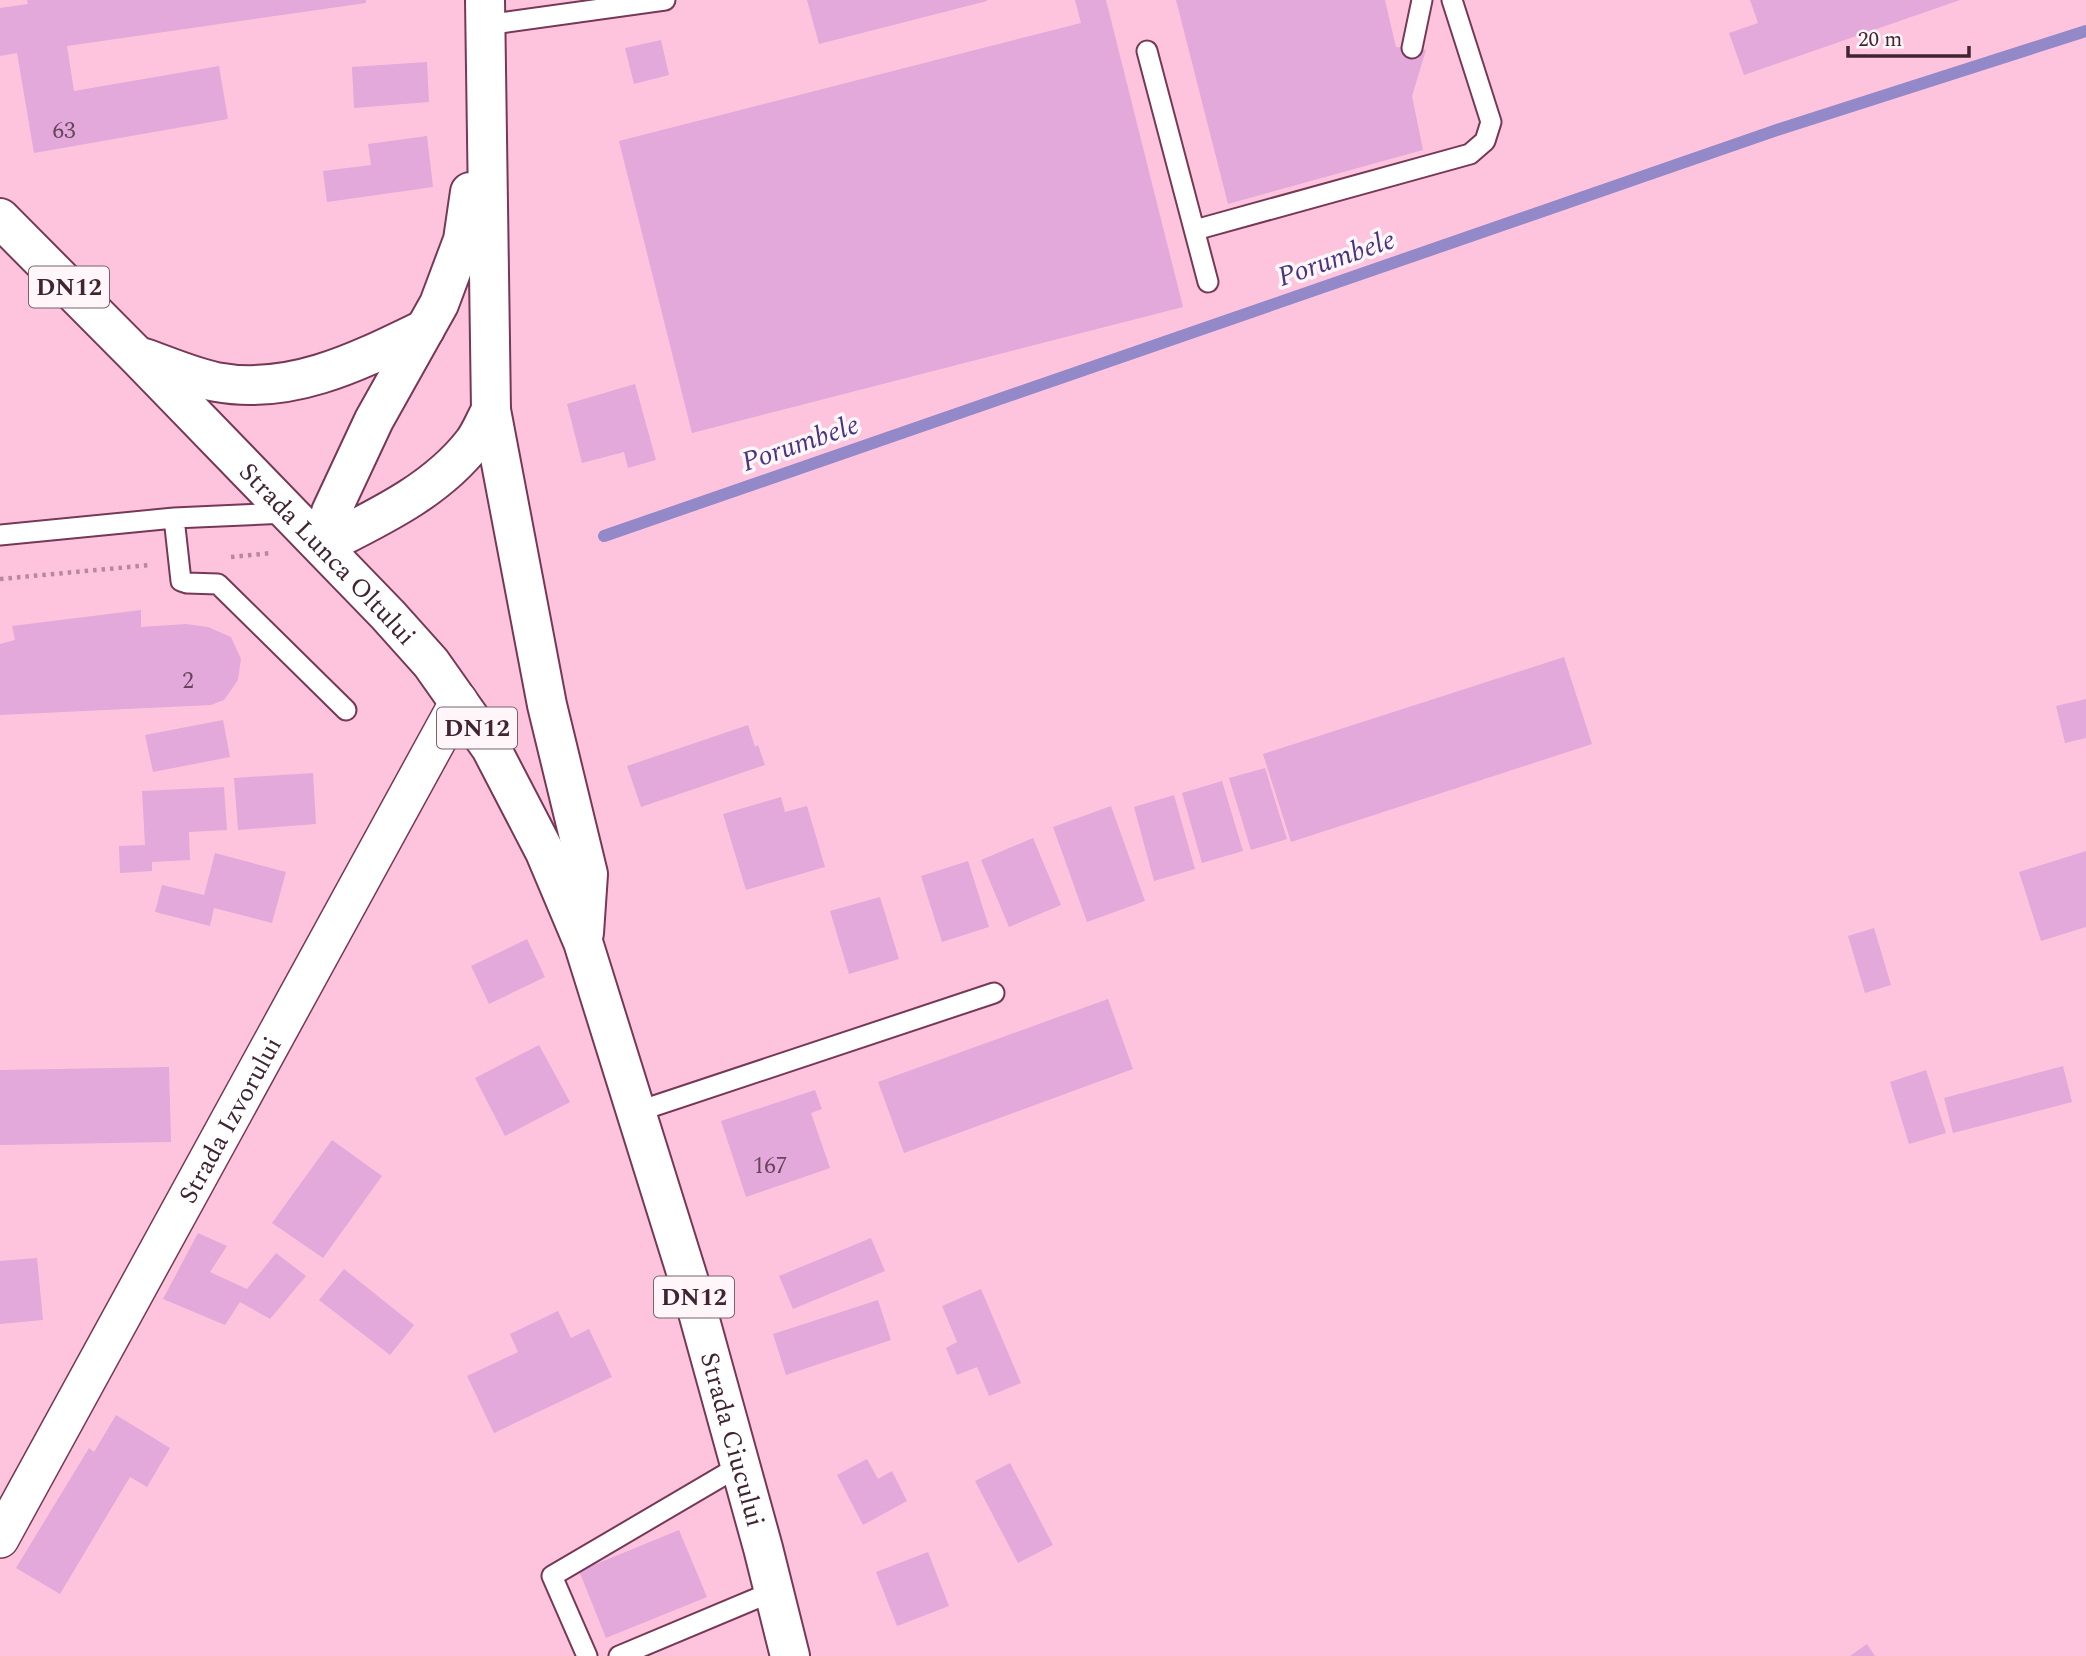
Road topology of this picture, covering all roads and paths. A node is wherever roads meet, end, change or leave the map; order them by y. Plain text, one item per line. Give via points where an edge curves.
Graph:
1 (665, 0) edge
2 (1422, 0) edge
3 (1452, 0) edge
4 (485, 12) edge
5 (1412, 48) dead end
6 (1147, 51) dead end
7 (488, 97) junction
8 (0, 218) edge
9 (1195, 230) junction
10 (1208, 282) dead end
11 (425, 329) junction
12 (138, 357) junction
13 (491, 410) junction
14 (288, 513) junction
15 (173, 518) junction
16 (0, 536) edge
17 (322, 546) junction
18 (459, 701) junction
19 (346, 710) dead end
20 (583, 942) junction
21 (994, 993) dead end
22 (636, 1112) junction
23 (741, 1465) junction
24 (0, 1539) edge
25 (774, 1591) junction
26 (587, 1656) edge
27 (619, 1656) edge
28 (790, 1656) edge

1 - 4 lane
2 - 5 lane
3 - 9 lane via 1491,122 1478,148 1470,154
4 - 7 main road
6 - 9 lane
7 - 11 main road via 463,240
7 - 13 main road
8 - 12 main road, Strada Lunca Oltului / DN12
9 - 10 lane
11 - 12 main road via 311,378 260,386 215,382
11 - 17 main road via 374,420 331,512
12 - 14 main road, Strada Lunca Oltului / DN12
13 - 17 main road via 473,443 436,480
13 - 20 main road via 547,705 588,874
14 - 15 lane
14 - 17 main road, Strada Lunca Oltului / DN12
15 - 16 lane
15 - 19 lane via 181,581 218,584
17 - 18 main road, Strada Lunca Oltului / DN12 via 431,663
18 - 20 main road, Strada Lunca Oltului / DN12 via 525,810
18 - 24 street, Strada Izvorului
20 - 22 main road, Strada Ciucului / DN12
21 - 22 lane
22 - 23 main road, Strada Ciucului / DN12
23 - 25 main road, Strada Ciucului / DN12
23 - 26 lane via 552,1576
25 - 27 lane
25 - 28 main road, Strada Ciucului / DN12

